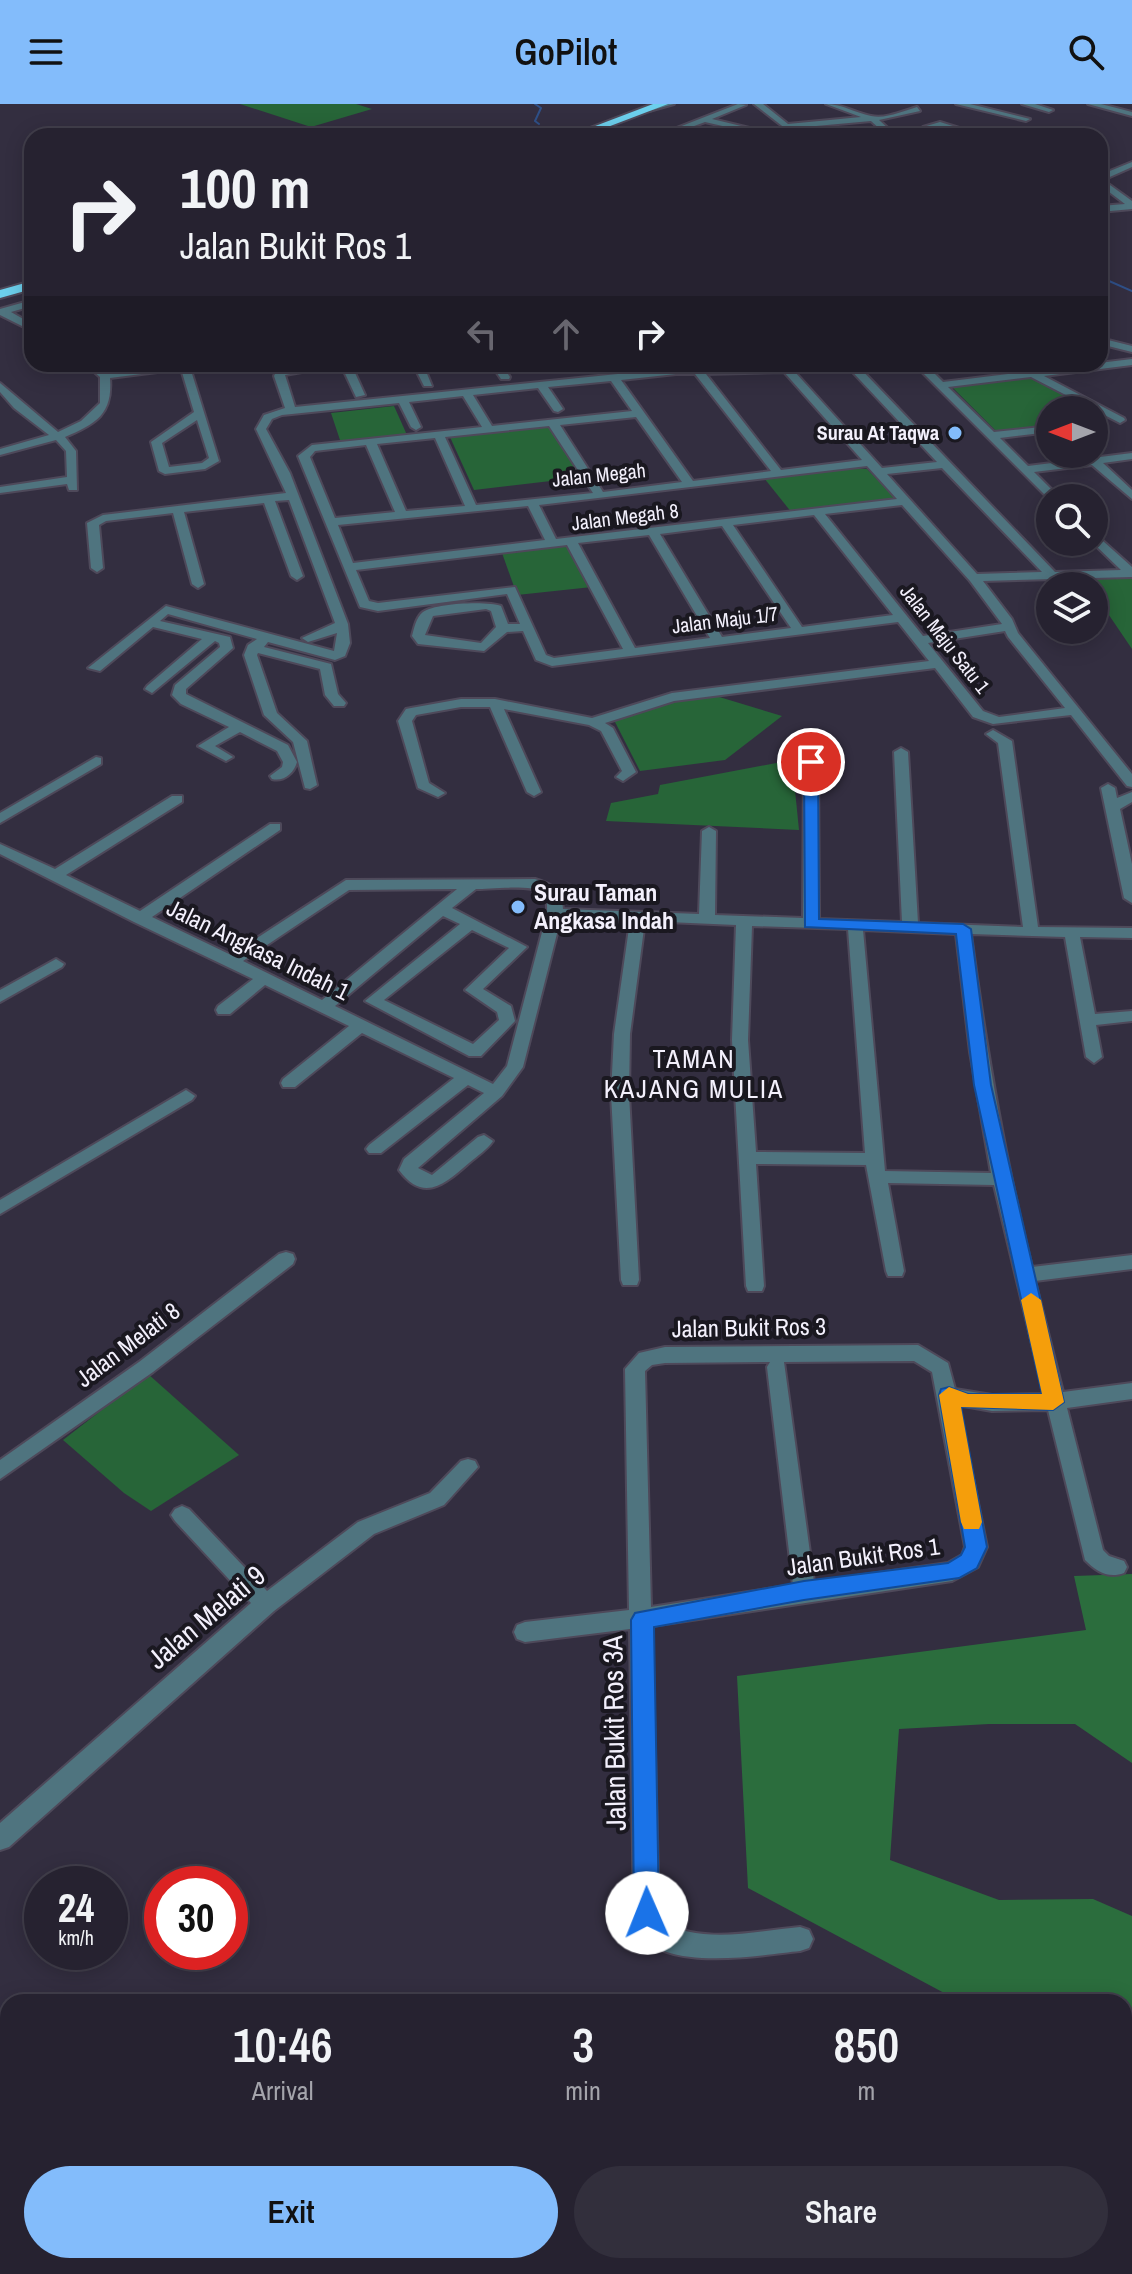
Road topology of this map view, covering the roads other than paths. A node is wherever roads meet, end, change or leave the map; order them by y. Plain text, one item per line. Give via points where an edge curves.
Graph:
1 (632, 104) edge
2 (663, 104) edge
3 (670, 104) edge
4 (758, 104) edge
5 (830, 104) edge
6 (960, 104) edge
7 (1026, 104) edge
8 (1092, 104) edge
9 (742, 105) edge
10 (652, 107) edge
11 (917, 109) dead end
12 (1049, 110) dead end
13 (1132, 114) edge
14 (873, 119) junction
15 (1026, 119) dead end
16 (707, 120) junction
17 (788, 127) junction
18 (582, 128) edge
19 (591, 128) edge
20 (684, 128) edge
21 (734, 128) edge
22 (783, 128) edge
23 (883, 128) edge
24 (930, 128) edge
25 (949, 128) edge
26 (1132, 164) edge
27 (1108, 178) edge
28 (1108, 183) edge
29 (1119, 185) dead end
30 (1108, 187) edge
31 (1132, 206) edge
32 (1108, 208) edge
33 (24, 287) edge
34 (0, 294) edge
35 (24, 298) edge
36 (24, 304) edge
37 (1, 308) edge
38 (24, 323) edge
39 (1108, 343) edge
40 (1132, 349) edge
41 (1129, 365) edge
42 (1108, 367) edge
43 (100, 372) edge
44 (134, 372) edge
45 (186, 372) edge
46 (284, 372) edge
47 (350, 372) edge
48 (422, 372) edge
49 (502, 372) edge
50 (636, 372) edge
51 (699, 372) edge
52 (790, 372) edge
53 (858, 372) edge
54 (927, 372) edge
55 (1047, 372) joint
56 (1033, 374) junction
57 (105, 376) junction
58 (505, 377) dead end
59 (614, 377) junction
60 (428, 384) dead end
61 (541, 385) junction
62 (940, 385) junction
63 (0, 386) edge
64 (466, 392) junction
65 (360, 395) dead end
66 (402, 399) junction
67 (18, 406) junction
68 (1, 409) edge
69 (558, 409) dead end
70 (291, 410) junction
71 (200, 413) junction
72 (640, 413) junction
73 (1128, 419) edge
74 (1108, 422) edge
75 (553, 423) junction
76 (416, 427) dead end
77 (489, 430) junction
78 (1036, 431) edge
79 (439, 435) junction
80 (992, 436) junction
81 (56, 437) junction
82 (370, 442) junction
83 (0, 452) edge
84 (1132, 456) edge
85 (1108, 459) edge
86 (870, 462) junction
87 (944, 464) junction
88 (1041, 468) edge
89 (1102, 468) edge
90 (1026, 470) junction
91 (880, 472) junction
92 (778, 473) junction
93 (1040, 484) edge
94 (690, 485) junction
95 (0, 490) edge
96 (1131, 493) edge
97 (292, 496) junction
98 (600, 496) junction
99 (268, 499) junction
100 (906, 501) junction
101 (532, 502) junction
102 (472, 508) junction
103 (178, 510) junction
104 (818, 513) junction
105 (402, 515) junction
106 (332, 522) junction
107 (726, 523) junction
108 (653, 532) junction
109 (571, 542) junction
110 (553, 544) junction
111 (1108, 551) edge
112 (349, 567) junction
113 (97, 568) dead end
114 (1048, 572) edge
115 (1131, 573) edge
116 (1108, 574) edge
117 (297, 576) dead end
118 (1036, 576) edge
119 (974, 578) junction
120 (198, 584) dead end
121 (177, 612) junction
122 (903, 618) junction
123 (150, 623) junction
124 (342, 624) junction
125 (528, 627) junction
126 (1008, 627) junction
127 (503, 628) junction
128 (799, 631) junction
129 (212, 637) junction
130 (265, 637) junction
131 (308, 638) junction
132 (921, 640) junction
133 (718, 641) junction
134 (344, 643) junction
135 (253, 648) junction
136 (631, 652) junction
137 (298, 660) junction
138 (938, 664) junction
139 (255, 665) junction
140 (95, 668) dead end
141 (152, 689) dead end
142 (339, 703) dead end
143 (495, 703) junction
144 (1074, 711) junction
145 (593, 722) junction
146 (239, 727) junction
147 (993, 734) dead end
148 (187, 738) dead end
149 (205, 746) junction
150 (901, 752) dead end
151 (226, 757) dead end
152 (96, 761) dead end
153 (811, 762) dead end
154 (277, 776) dead end
155 (623, 777) dead end
156 (1132, 783) edge
157 (310, 785) dead end
158 (1108, 788) dead end
159 (534, 792) dead end
160 (438, 793) dead end
161 (1132, 796) edge
162 (177, 799) dead end
163 (1113, 807) junction
164 (0, 819) edge
165 (275, 827) dead end
166 (709, 831) dead end
167 (0, 848) edge
168 (54, 876) junction
169 (471, 885) junction
170 (1132, 898) edge
171 (444, 910) junction
172 (555, 913) junction
173 (638, 916) junction
174 (707, 918) junction
175 (139, 919) junction
176 (744, 920) junction
177 (471, 923) junction
178 (811, 924) junction
179 (855, 926) junction
180 (910, 927) junction
181 (963, 929) junction
182 (1031, 932) junction
183 (1132, 933) edge
184 (1072, 934) junction
185 (231, 962) junction
186 (56, 964) dead end
187 (265, 977) junction
188 (0, 997) edge
189 (323, 1008) junction
190 (224, 1010) dead end
191 (1132, 1016) edge
192 (1089, 1020) junction
193 (360, 1026) junction
194 (1094, 1057) dead end
195 (467, 1077) junction
196 (289, 1083) dead end
197 (496, 1092) junction
198 (186, 1096) dead end
199 (484, 1141) dead end
200 (375, 1149) dead end
201 (746, 1158) junction
202 (875, 1168) junction
203 (1001, 1179) junction
204 (0, 1208) edge
205 (286, 1259) dead end
206 (1132, 1262) edge
207 (895, 1271) dead end
208 (1025, 1275) junction
209 (630, 1280) dead end
210 (755, 1286) dead end
211 (777, 1367) dead end
212 (1132, 1391) edge
213 (956, 1402) junction
214 (1053, 1402) junction
215 (468, 1467) dead end
216 (0, 1471) edge
217 (182, 1515) dead end
218 (1116, 1567) dead end
219 (804, 1590) junction
220 (266, 1604) junction
221 (642, 1620) junction
222 (525, 1632) dead end
223 (0, 1839) edge
224 (800, 1939) dead end

1 - 18 highway
2 - 10 highway
3 - 10 street
4 - 17 street
5 - 14 street
6 - 15 street
7 - 12 street
8 - 13 street
9 - 16 street
10 - 19 highway
11 - 14 street
14 - 17 street
14 - 23 street
16 - 20 street
16 - 21 street
17 - 22 street
24 - 25 street
26 - 27 street
28 - 29 street
30 - 31 street
31 - 32 street
33 - 34 highway
35 - 37 highway
36 - 37 street
37 - 38 street
39 - 40 street
41 - 42 street
43 - 57 street
44 - 57 street
45 - 71 street
46 - 70 street via 279,376
47 - 65 street
48 - 60 street
49 - 58 street
50 - 59 street
51 - 92 street
52 - 86 street
53 - 87 street
54 - 62 street
55 - 56 street
55 - 73 street
56 - 62 street
56 - 73 street
57 - 81 street via 104,406
59 - 61 street
59 - 72 street
61 - 64 street
61 - 69 street
62 - 80 street
63 - 67 street
64 - 66 street
64 - 77 street
66 - 70 street via 318,413
66 - 76 street
67 - 68 street
67 - 81 street
70 - 97 street via 262,422 261,429
71 - 71 street via 215,459 205,466 165,471 156,442
72 - 75 street
72 - 94 street
73 - 74 street
75 - 77 street
75 - 98 street
77 - 79 street
78 - 80 street
79 - 82 street
79 - 102 street
80 - 90 street
81 - 83 street
81 - 95 street via 71,451 72,484
82 - 105 street
82 - 106 street via 312,448 304,456
84 - 85 street
86 - 91 street
86 - 92 street, Jalan Megah
87 - 91 street
87 - 114 street
88 - 90 street
89 - 96 street
90 - 93 street
91 - 100 street
92 - 94 street, Jalan Megah
94 - 98 street, Jalan Megah
97 - 99 street
97 - 124 street
98 - 101 street, Jalan Megah
99 - 103 street
99 - 117 street
100 - 104 street, Jalan Megah 8
100 - 119 street
101 - 102 street, Jalan Megah
101 - 110 street
102 - 105 street, Jalan Megah
103 - 113 street via 93,523
103 - 120 street
104 - 107 street, Jalan Megah 8
104 - 122 street, Jalan Maju Satu 1
105 - 106 street, Jalan Megah
106 - 112 street
107 - 108 street, Jalan Megah 8
107 - 128 street
108 - 109 street, Jalan Megah 8
108 - 133 street
109 - 110 street, Jalan Megah 8
109 - 136 street
110 - 112 street, Jalan Megah 8
111 - 115 street
112 - 125 street via 364,604 378,607 511,590
115 - 116 street
118 - 119 street
119 - 126 street
121 - 123 street via 166,610
121 - 130 street
121 - 131 street
122 - 128 street, Jalan Maju 1/7
122 - 132 street, Jalan Maju Satu 1
123 - 129 street
123 - 140 street
124 - 131 street
124 - 134 street
125 - 127 street
125 - 136 street, Jalan Maju 1/7 via 541,657 552,662
126 - 132 street
126 - 144 street
127 - 127 street via 497,609 487,605 430,613 418,636 423,641 484,647
128 - 133 street, Jalan Maju 1/7
129 - 141 street
129 - 146 street via 225,640 227,648 180,688 179,695
130 - 134 street via 335,656
130 - 135 street
131 - 134 street
132 - 138 street, Jalan Maju Satu 1
133 - 136 street, Jalan Maju 1/7
135 - 137 street
135 - 139 street
137 - 139 street
137 - 142 street via 326,667
138 - 144 street, Jalan Maju Satu 1 via 987,720
138 - 145 street via 672,697
139 - 157 street via 271,715 300,741
143 - 145 street
143 - 159 street
143 - 160 street via 411,712 405,721 423,785
144 - 156 street
145 - 155 street via 606,728 629,772
146 - 149 street
146 - 154 street via 283,748 290,762
147 - 182 street via 1005,741
148 - 149 street
149 - 151 street
150 - 180 street
152 - 164 street
153 - 178 street
158 - 163 street
161 - 163 street
162 - 168 street
163 - 170 street
165 - 175 street
166 - 174 street
167 - 168 street, Jalan Angkasa Indah 1
168 - 175 street, Jalan Angkasa Indah 1
169 - 171 street
169 - 172 street via 543,886 554,895
169 - 185 street via 346,885
171 - 177 street
171 - 189 street
172 - 173 street
172 - 197 street via 515,1067
173 - 174 street
173 - 209 street via 622,1034 620,1094
174 - 176 street
175 - 185 street, Jalan Angkasa Indah 1
176 - 178 street
176 - 201 street via 740,1040
177 - 177 street via 519,947 473,990 507,1016 475,1052 373,1001
178 - 179 street
179 - 180 street
179 - 202 street
180 - 181 street
181 - 182 street
181 - 203 street
182 - 184 street
183 - 184 street
184 - 192 street
185 - 187 street, Jalan Angkasa Indah 1
186 - 188 street
187 - 189 street, Jalan Angkasa Indah 1
187 - 190 street
189 - 193 street, Jalan Angkasa Indah 1
191 - 192 street
192 - 194 street
193 - 195 street, Jalan Angkasa Indah 1
193 - 196 street
195 - 197 street, Jalan Angkasa Indah 1
195 - 200 street
197 - 199 street via 408,1170 426,1182 437,1181
198 - 204 street
201 - 202 street
201 - 210 street
202 - 203 street
202 - 207 street
203 - 208 street
205 - 216 street, Jalan Melati 8
206 - 208 street
208 - 214 street
211 - 219 street
212 - 214 street
213 - 214 street
213 - 219 street, Jalan Bukit Ros 1 via 976,1547 970,1561 952,1572
213 - 221 street, Jalan Bukit Ros 3 via 941,1368 918,1353 646,1358 635,1369
214 - 218 street via 1093,1554
215 - 220 street, Jalan Melati 9 via 437,1499 366,1528
217 - 220 street
219 - 221 street, Jalan Bukit Ros 1
220 - 223 street, Jalan Melati 9
221 - 222 street, Jalan Bukit Ros 1
221 - 224 street, Jalan Bukit Ros 3A via 647,1925 662,1939 687,1946

